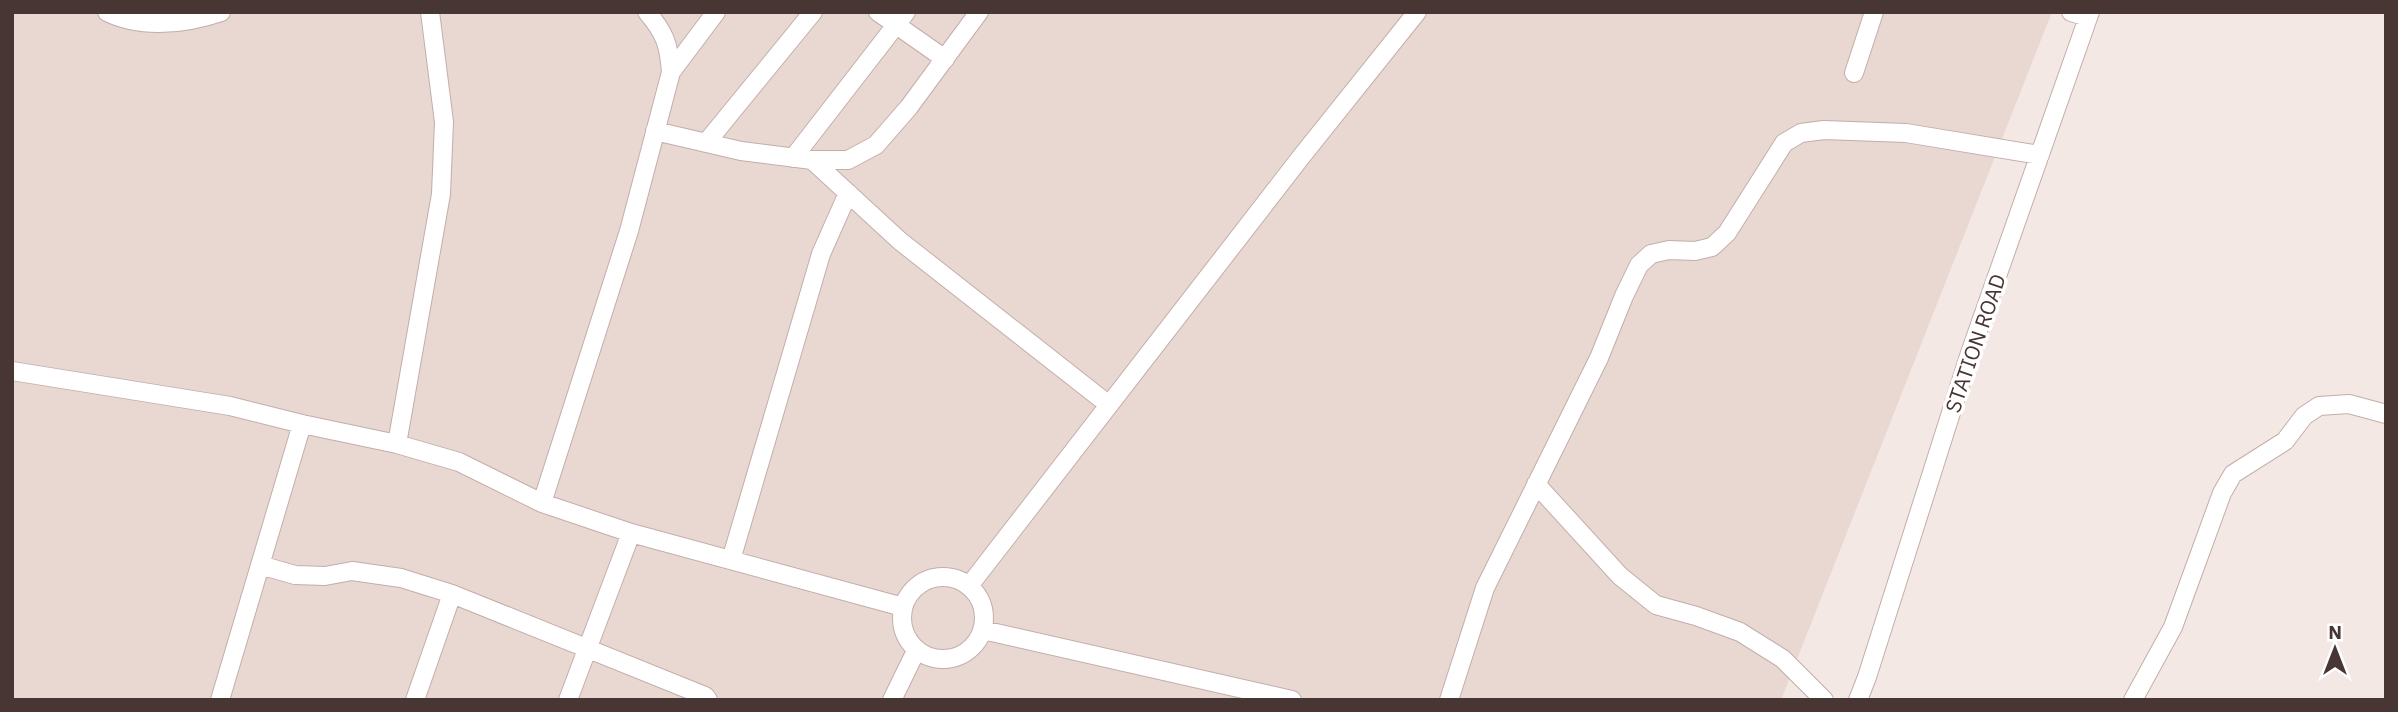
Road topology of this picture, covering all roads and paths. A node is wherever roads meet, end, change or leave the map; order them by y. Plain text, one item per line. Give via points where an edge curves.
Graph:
1 (107, 12) edge
2 (221, 12) edge
3 (430, 12) edge
4 (647, 12) edge
5 (716, 12) edge
6 (813, 12) edge
7 (878, 12) edge
8 (979, 12) edge
9 (1418, 12) edge
10 (1874, 12) edge
11 (2083, 14) edge
12 (902, 18) edge
13 (945, 59) junction
14 (671, 72) junction
15 (1854, 73) dead end
16 (655, 131) junction
17 (706, 143) junction
18 (2040, 155) junction
19 (793, 158) junction
20 (812, 160) junction
21 (848, 193) junction
22 (12, 371) edge
23 (1109, 405) junction
24 (2386, 414) edge
25 (302, 424) junction
26 (397, 444) junction
27 (1536, 485) junction
28 (542, 503) junction
29 (631, 533) junction
30 (731, 560) junction
31 (260, 565) junction
32 (969, 586) junction
33 (452, 594) junction
34 (902, 607) junction
35 (983, 630) junction
36 (589, 648) junction
37 (916, 651) junction
38 (1867, 677) junction
39 (220, 700) edge
40 (415, 700) edge
41 (568, 700) edge
42 (708, 700) edge
43 (892, 700) edge
44 (1292, 700) edge
45 (1449, 700) edge
46 (1824, 700) edge
47 (1858, 700) edge
48 (1865, 700) edge
49 (2133, 700) edge

1 - 2 street via 122,20 154,23 202,19
3 - 26 street via 444,122 441,194
4 - 14 street via 669,48
5 - 14 street
6 - 17 street
7 - 12 street
8 - 13 street
9 - 23 street
10 - 15 street
11 - 18 street, STATION ROAD
12 - 13 street
12 - 19 street
13 - 20 street via 876,145 848,160
14 - 16 street
16 - 17 street
16 - 28 street via 629,231
17 - 19 street
18 - 27 street via 1863,130 1801,133 1784,143 1727,233 1712,247 1651,254 1639,265
18 - 38 street, STATION ROAD via 1970,353
19 - 20 street
20 - 21 street
21 - 23 street via 900,241
21 - 30 street via 821,254
22 - 25 street via 230,405
23 - 32 street
24 - 49 street via 2349,404 2319,406 2304,416 2285,441 2233,474 2173,628
25 - 26 street
25 - 31 street
26 - 28 street via 459,461
27 - 45 street via 1485,588
27 - 46 street via 1620,576 1656,605 1740,632 1783,659
28 - 29 street
29 - 30 street
29 - 36 street
30 - 34 street
31 - 33 street via 295,575 382,574
31 - 39 street
32 - 34 street via 954,578 938,577 910,592
32 - 35 street via 982,606
33 - 36 street
33 - 40 street
34 - 37 street via 901,623
35 - 37 street via 963,655 947,660
35 - 44 street
36 - 41 street
36 - 42 street
37 - 43 street
38 - 47 street, STATION ROAD
38 - 48 street, STATION ROAD

